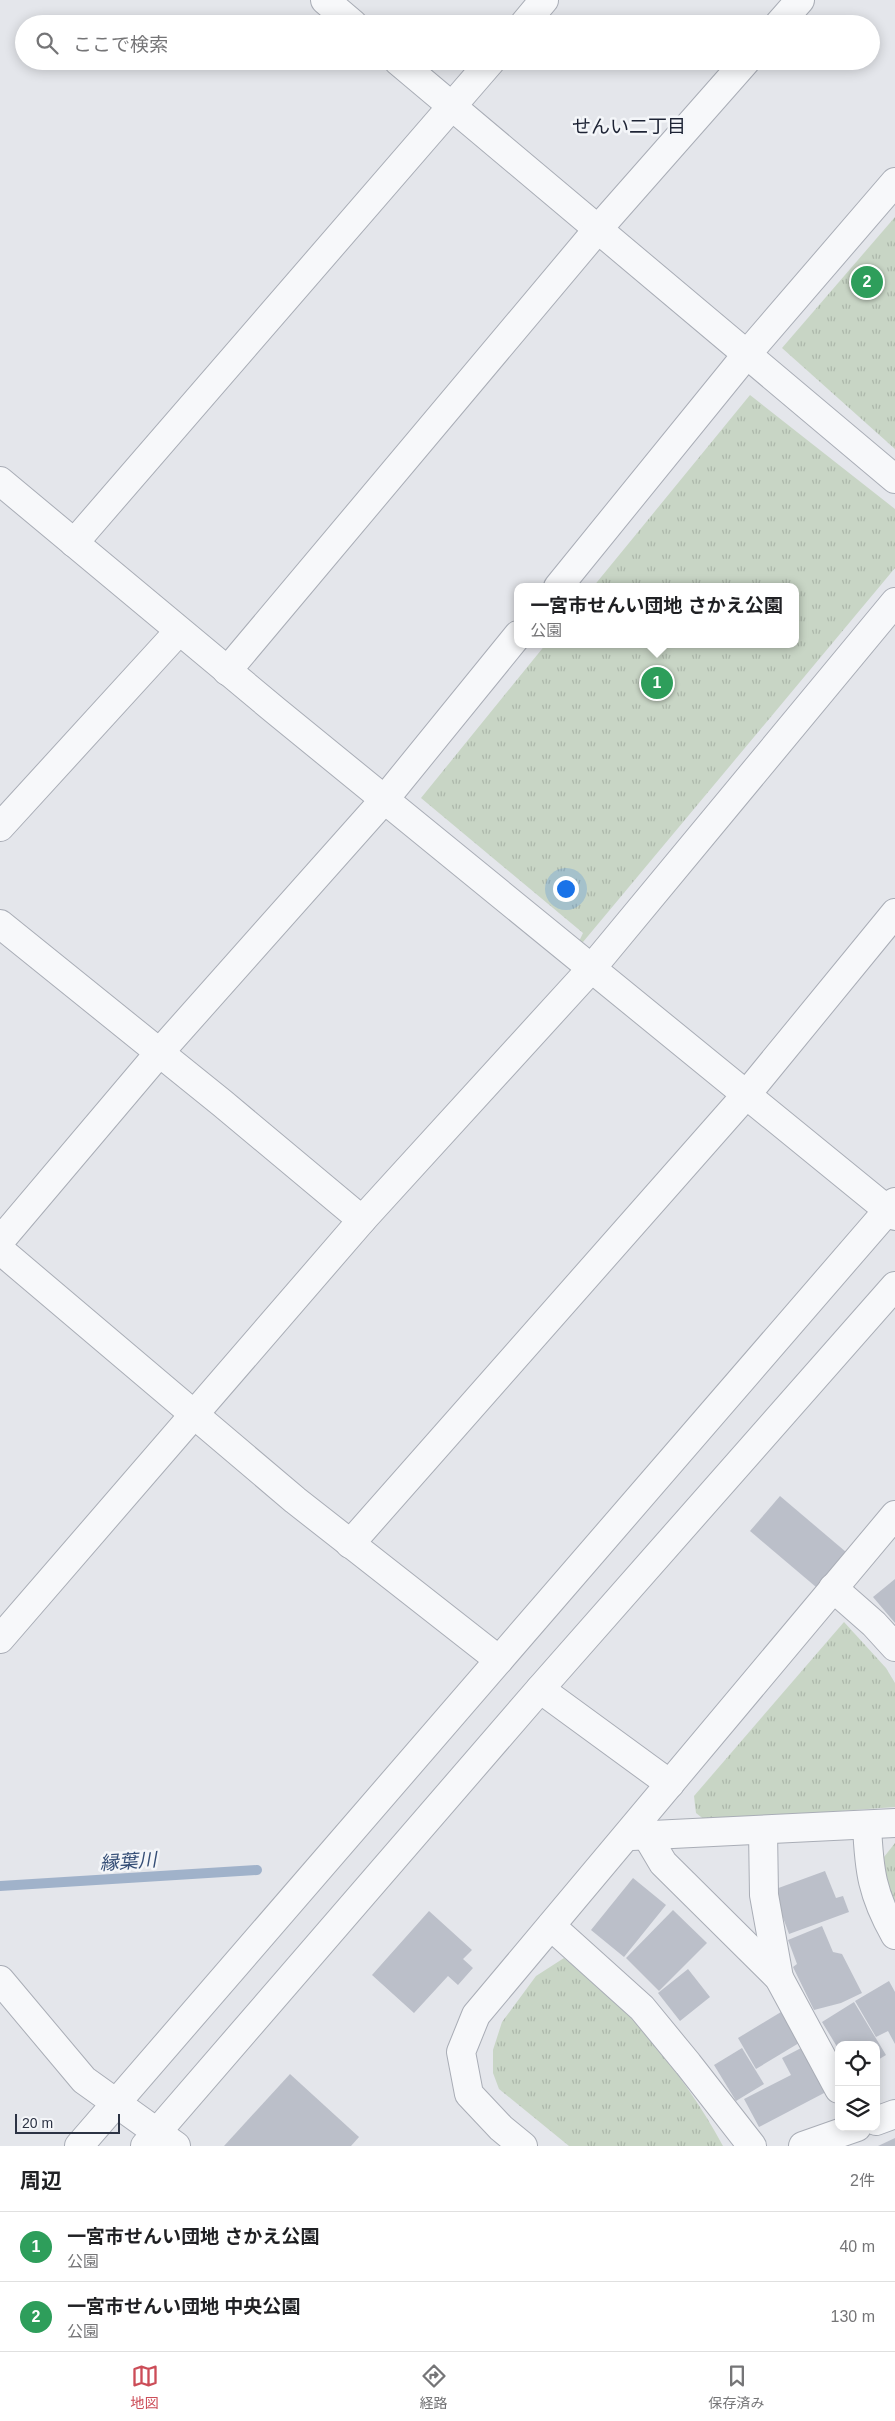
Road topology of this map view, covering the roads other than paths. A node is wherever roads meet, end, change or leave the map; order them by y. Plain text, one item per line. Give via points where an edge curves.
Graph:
1 (325, 0) edge
2 (544, 0) edge
3 (800, 0) edge
4 (342, 15) edge
5 (532, 15) edge
6 (787, 15) edge
7 (409, 70) edge
8 (483, 70) edge
9 (738, 70) edge
10 (452, 107) junction
11 (895, 182) edge
12 (598, 229) junction
13 (747, 354) junction
14 (895, 479) edge
15 (0, 481) edge
16 (74, 543) junction
17 (561, 583) edge
18 (895, 602) edge
19 (179, 631) junction
20 (514, 640) edge
21 (227, 671) junction
22 (384, 800) junction
23 (0, 827) edge
24 (895, 913) edge
25 (0, 924) edge
26 (591, 969) junction
27 (159, 1053) junction
28 (746, 1095) junction
29 (893, 1209) edge
30 (362, 1220) junction
31 (0, 1241) edge
32 (0, 1250) edge
33 (895, 1286) edge
34 (194, 1414) junction
35 (895, 1515) edge
36 (350, 1544) junction
37 (834, 1588) junction
38 (0, 1639) edge
39 (895, 1647) edge
40 (499, 1660) junction
41 (540, 1689) junction
42 (670, 1784) junction
43 (895, 1823) edge
44 (867, 1824) junction
45 (763, 1830) junction
46 (636, 1836) junction
47 (551, 1926) junction
48 (895, 1936) edge
49 (779, 1978) junction
50 (0, 1980) edge
51 (837, 2086) edge
52 (117, 2103) junction
53 (895, 2114) edge
54 (880, 2119) edge
55 (846, 2131) edge
56 (160, 2141) edge
57 (79, 2146) edge
58 (523, 2146) edge
59 (752, 2146) edge
60 (803, 2146) edge

1 - 4 street
2 - 5 street
3 - 6 street
7 - 10 street
8 - 10 street
9 - 12 street
10 - 12 street
10 - 16 street
11 - 13 street
12 - 13 street
12 - 21 street
13 - 14 street
13 - 17 street
15 - 16 street
16 - 19 street
18 - 26 street
19 - 21 street
19 - 23 street
20 - 22 street
21 - 22 street
22 - 26 street
22 - 27 street
24 - 28 street
25 - 27 street
26 - 28 street
26 - 30 street
27 - 30 street
27 - 31 street
28 - 29 street
28 - 36 street
29 - 40 street
30 - 34 street
32 - 34 street
33 - 41 street
34 - 36 street
34 - 38 street
35 - 37 street
36 - 40 street
37 - 39 street
37 - 42 street
40 - 52 street
41 - 42 street
41 - 56 street
42 - 46 street
43 - 44 street
44 - 45 street
44 - 48 street via 869,1869 880,1909
45 - 46 street
45 - 49 street via 764,1895
46 - 47 street
46 - 49 street
47 - 58 street via 476,2015 461,2052 469,2094
47 - 59 street via 642,2008
49 - 51 street
50 - 52 street via 84,2080
52 - 56 street
52 - 57 street
53 - 54 street
55 - 60 street

